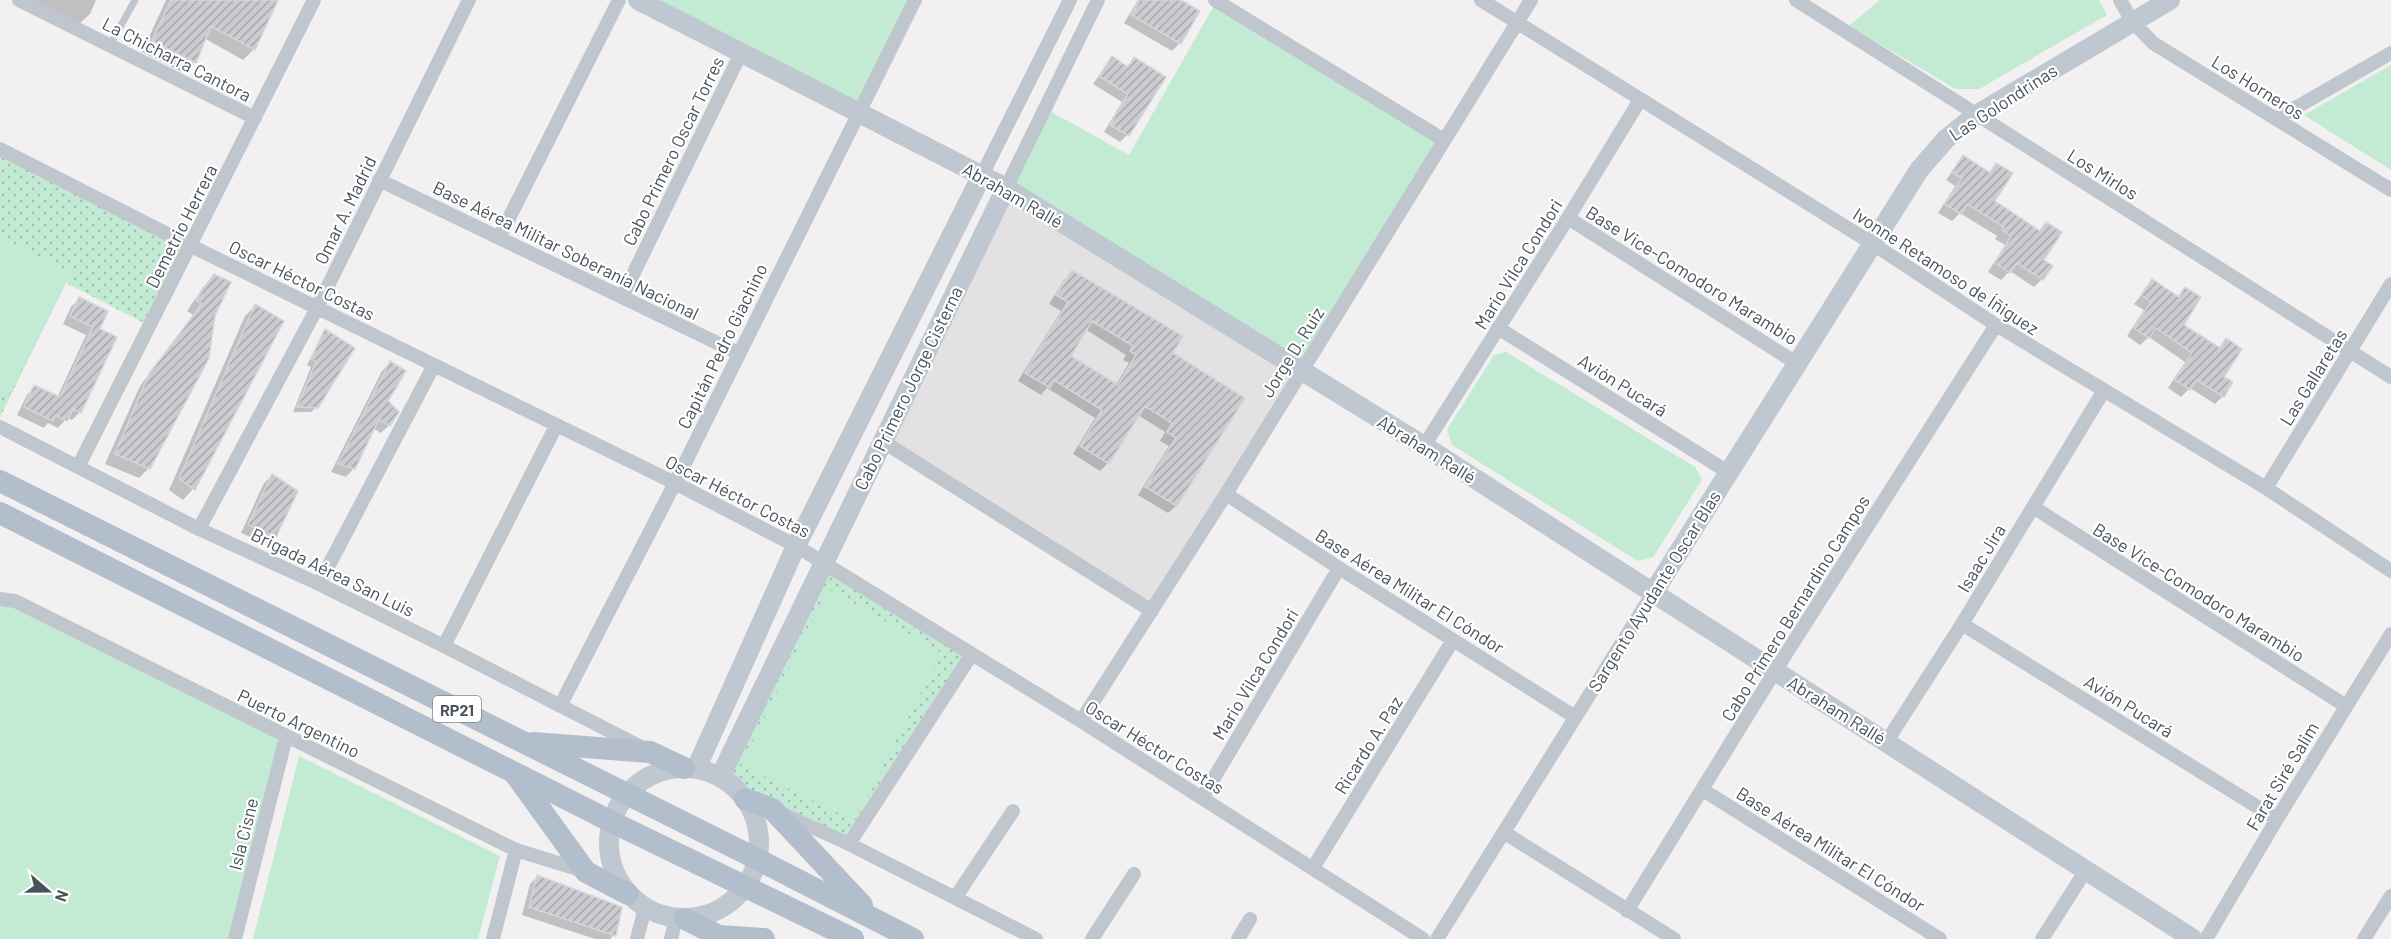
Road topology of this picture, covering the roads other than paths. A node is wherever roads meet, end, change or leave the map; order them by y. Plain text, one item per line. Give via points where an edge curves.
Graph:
1 (20, 0) edge
2 (135, 0) edge
3 (314, 0) edge
4 (470, 0) edge
5 (619, 0) edge
6 (638, 0) edge
7 (915, 0) edge
8 (1070, 0) edge
9 (1098, 0) edge
10 (1215, 0) edge
11 (1481, 0) edge
12 (1532, 0) edge
13 (1796, 0) edge
14 (2120, 0) edge
15 (2170, 0) edge
16 (1517, 21) junction
17 (2132, 21) junction
18 (110, 45) junction
19 (741, 53) junction
20 (2391, 53) edge
21 (1640, 100) junction
22 (859, 112) junction
23 (1976, 115) junction
24 (255, 118) junction
25 (2276, 119) junction
26 (1444, 140) junction
27 (0, 149) edge
28 (982, 175) junction
29 (379, 180) junction
30 (1006, 188) junction
31 (2391, 190) edge
32 (1569, 218) junction
33 (499, 238) junction
34 (1873, 244) junction
35 (191, 246) junction
36 (2391, 284) edge
37 (622, 297) junction
38 (317, 308) junction
39 (1996, 325) junction
40 (1498, 328) junction
41 (2350, 352) junction
42 (738, 353) junction
43 (1796, 363) junction
44 (434, 365) junction
45 (1301, 372) junction
46 (2391, 377) edge
47 (2103, 392) junction
48 (556, 426) junction
49 (0, 427) edge
50 (882, 441) junction
51 (1424, 447) junction
52 (78, 467) junction
53 (1728, 472) junction
54 (0, 481) edge
55 (675, 483) junction
56 (2266, 488) junction
57 (1226, 494) junction
58 (2033, 507) junction
59 (0, 513) edge
60 (199, 529) junction
61 (796, 546) junction
62 (823, 561) junction
63 (1340, 568) junction
64 (2391, 571) edge
65 (319, 584) junction
66 (1653, 593) junction
67 (0, 599) edge
68 (1152, 611) junction
69 (1962, 624) junction
70 (2391, 634) edge
71 (1454, 640) junction
72 (444, 646) junction
73 (972, 654) junction
74 (1775, 670) junction
75 (560, 706) junction
76 (2346, 706) junction
77 (1575, 717) junction
78 (1081, 722) junction
79 (286, 737) junction
80 (1887, 741) junction
81 (523, 743) junction
82 (650, 752) junction
83 (690, 768) junction
84 (512, 770) junction
85 (720, 777) junction
86 (1703, 790) junction
87 (627, 795) junction
88 (1202, 798) junction
89 (745, 799) junction
90 (772, 809) junction
91 (1013, 812) dead end
92 (2277, 819) junction
93 (612, 822) junction
94 (1505, 832) junction
95 (849, 844) junction
96 (516, 850) junction
97 (757, 859) junction
98 (1313, 868) junction
99 (2085, 870) junction
100 (586, 872) junction
101 (1134, 874) dead end
102 (745, 887) junction
103 (2391, 896) edge
104 (955, 898) junction
105 (636, 901) junction
106 (1627, 911) junction
107 (681, 919) junction
108 (1250, 919) dead end
109 (905, 935) edge
110 (721, 937) edge
111 (235, 939) edge
112 (494, 939) edge
113 (637, 939) edge
114 (671, 939) edge
115 (764, 939) edge
116 (853, 939) edge
117 (1036, 939) edge
118 (1092, 939) edge
119 (1238, 939) edge
120 (1423, 939) edge
121 (1437, 939) edge
122 (1674, 939) edge
123 (1940, 939) edge
124 (2042, 939) edge
125 (2193, 939) edge
126 (2206, 939) edge
127 (2364, 939) edge

1 - 18 street, La Chicharra Cantora
2 - 18 lane
3 - 24 street, Demetrio Herrera
4 - 29 street, Omar A. Madrid
5 - 33 street
6 - 19 street, Abraham Rallé
7 - 22 street, Capitán Pedro Giachino
8 - 28 street, Cabo Primero Jorge Cisterna
9 - 30 street, Cabo Primero Jorge Cisterna
10 - 26 street
11 - 16 street, Ivonne Retamoso de Íñiguez
12 - 16 street, Jorge D. Ruiz
13 - 23 street, Los Mirlos
14 - 17 street, Los Horneros
15 - 17 street, Las Golondrinas
16 - 21 street, Ivonne Retamoso de Íñiguez
16 - 26 street, Jorge D. Ruiz
17 - 23 street, Las Golondrinas
17 - 25 street, Los Horneros via 2153,43
18 - 24 street, La Chicharra Cantora
19 - 22 street, Abraham Rallé
19 - 37 street, Cabo Primero Oscar Torres
20 - 25 street
21 - 32 street, Mario Vilca Condori
21 - 34 street, Ivonne Retamoso de Íñiguez
22 - 28 street, Abraham Rallé
22 - 42 street, Capitán Pedro Giachino
23 - 34 street, Las Golondrinas via 1946,139 1919,170
23 - 41 street, Los Mirlos
24 - 35 street, Demetrio Herrera
25 - 31 street, Los Horneros
26 - 45 street, Jorge D. Ruiz
27 - 35 street, Oscar Héctor Costas
28 - 30 street, Abraham Rallé
28 - 61 street, Cabo Primero Jorge Cisterna
29 - 33 street, Base Aérea Militar Soberanía Nacional
29 - 38 street, Omar A. Madrid
30 - 45 street, Abraham Rallé
30 - 50 street, Cabo Primero Jorge Cisterna
32 - 40 street, Mario Vilca Condori
32 - 43 street, Base Vice-Comodoro Marambio
33 - 37 street, Base Aérea Militar Soberanía Nacional
34 - 39 street, Ivonne Retamoso de Íñiguez
34 - 43 street, Sargento Ayudante Oscar Blas
35 - 38 street, Oscar Héctor Costas
35 - 52 street, Demetrio Herrera
36 - 41 street, Las Gallaretas
37 - 42 street, Base Aérea Militar Soberanía Nacional
38 - 44 street, Oscar Héctor Costas
38 - 60 street, Omar A. Madrid
39 - 47 street, Ivonne Retamoso de Íñiguez
39 - 74 street, Cabo Primero Bernardino Campos
40 - 51 street, Mario Vilca Condori
40 - 53 street, Avión Pucará
41 - 46 street, Los Mirlos
41 - 56 street, Las Gallaretas
42 - 55 street, Capitán Pedro Giachino
43 - 53 street, Sargento Ayudante Oscar Blas
44 - 48 street, Oscar Héctor Costas
44 - 65 street
45 - 51 street, Abraham Rallé
45 - 57 street, Jorge D. Ruiz
47 - 56 street, Ivonne Retamoso de Íñiguez
47 - 58 street, Isaac Jira
48 - 55 street, Oscar Héctor Costas
48 - 72 street
49 - 52 street, Brigada Aérea San Luis
50 - 62 street, Cabo Primero Jorge Cisterna
50 - 68 street
51 - 66 street, Abraham Rallé
52 - 60 street, Brigada Aérea San Luis
53 - 66 street, Sargento Ayudante Oscar Blas
54 - 81 main road, RP21
55 - 61 street, Oscar Héctor Costas
55 - 75 street, Capitán Pedro Giachino
56 - 64 street, Ivonne Retamoso de Íñiguez
57 - 63 street, Base Aérea Militar El Cóndor
57 - 68 street, Jorge D. Ruiz
58 - 69 street, Isaac Jira
58 - 76 street, Base Vice-Comodoro Marambio
59 - 84 main road, RP21
60 - 65 street, Brigada Aérea San Luis
61 - 62 street, Oscar Héctor Costas
61 - 83 street, Cabo Primero Jorge Cisterna
62 - 73 street, Oscar Héctor Costas
62 - 85 street, Cabo Primero Jorge Cisterna
63 - 71 street, Base Aérea Militar El Cóndor
63 - 88 street, Mario Vilca Condori
65 - 72 street, Brigada Aérea San Luis
66 - 74 street, Abraham Rallé
66 - 77 street, Sargento Ayudante Oscar Blas
67 - 79 street, Puerto Argentino via 15,601
68 - 78 street, Jorge D. Ruiz
69 - 80 street, Isaac Jira
69 - 92 street, Avión Pucará
70 - 76 street, Farat Siré Salim
71 - 77 street, Base Aérea Militar El Cóndor
71 - 98 street, Ricardo A. Paz
72 - 75 street, Brigada Aérea San Luis
73 - 78 street, Oscar Héctor Costas
73 - 95 street
74 - 80 street, Abraham Rallé
74 - 86 street, Cabo Primero Bernardino Campos
75 - 82 street, Brigada Aérea San Luis
76 - 92 street, Farat Siré Salim
77 - 94 street, Sargento Ayudante Oscar Blas
78 - 88 street, Oscar Héctor Costas
79 - 96 street, Puerto Argentino
79 - 111 street, Isla Cisne
80 - 99 street, Abraham Rallé
81 - 82 main road
81 - 87 main road, RP21
82 - 83 main road
83 - 85 street
83 - 87 street via 663,771 643,780
84 - 93 main road, RP21
84 - 100 main road
85 - 89 street
86 - 106 street, Cabo Primero Bernardino Campos
86 - 123 street, Base Aérea Militar El Cóndor
87 - 93 street
87 - 97 main road, RP21
88 - 98 street, Oscar Héctor Costas
89 - 90 main road
89 - 97 street via 755,817
90 - 95 street
90 - 109 main road via 855,900
91 - 104 street
92 - 126 street, Farat Siré Salim
93 - 102 main road, RP21
93 - 105 street via 609,848 614,872
94 - 106 street
94 - 121 street, Sargento Ayudante Oscar Blas
95 - 104 street
96 - 100 street, Puerto Argentino
96 - 112 street
97 - 102 street
97 - 109 main road, RP21
98 - 120 street, Oscar Héctor Costas
99 - 124 street
99 - 125 street, Abraham Rallé
100 - 105 main road
101 - 118 street
102 - 107 street via 729,904 708,915
102 - 116 main road, RP21
103 - 127 street
104 - 117 street
105 - 107 street via 660,915
105 - 113 street
106 - 122 street
107 - 110 main road
107 - 114 street
108 - 119 street
110 - 115 main road

